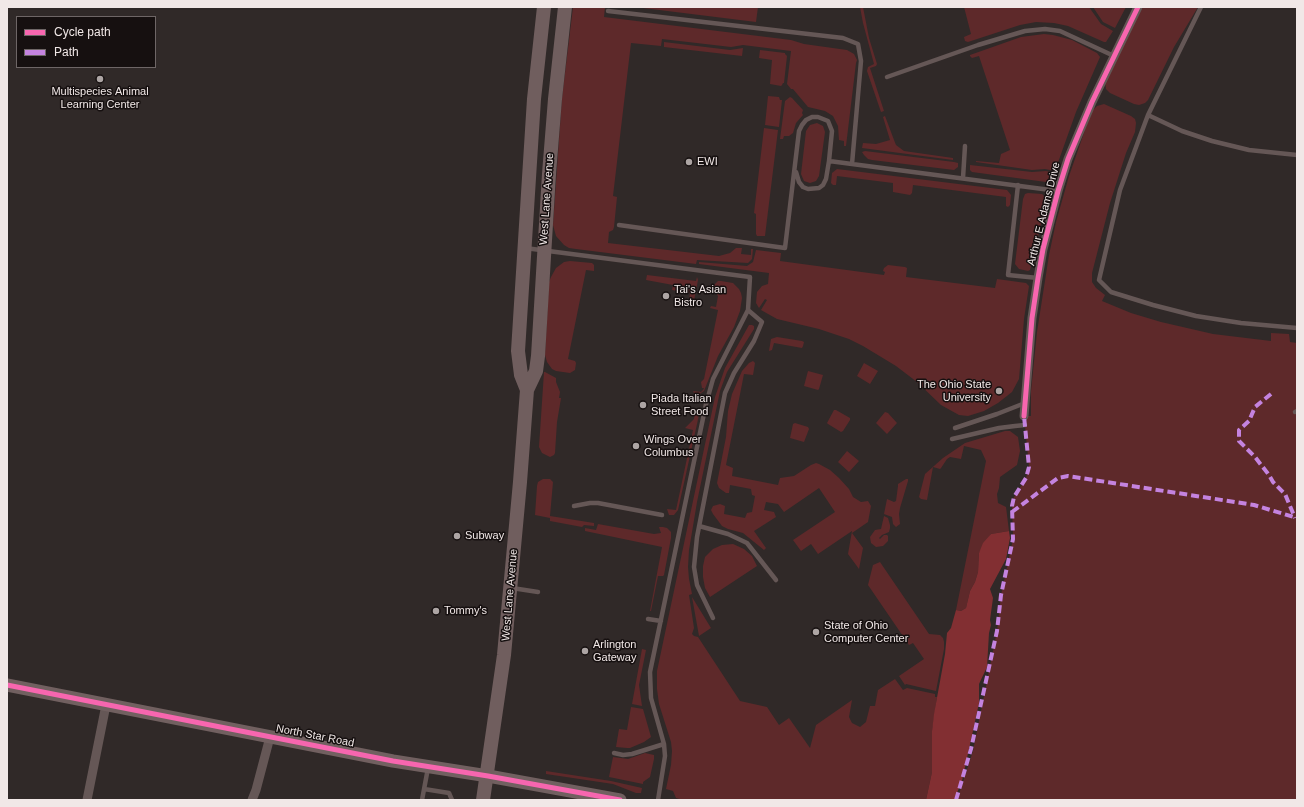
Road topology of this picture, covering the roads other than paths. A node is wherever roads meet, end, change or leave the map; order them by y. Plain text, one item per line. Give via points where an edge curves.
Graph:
1 (544, 7) edge
2 (565, 7) edge
3 (1138, 7) edge
4 (1201, 7) edge
5 (608, 11) dead end
6 (1114, 56) junction
7 (887, 77) dead end
8 (1148, 115) junction
9 (965, 146) dead end
10 (1297, 155) edge
11 (829, 161) junction
12 (852, 164) junction
13 (795, 165) junction
14 (963, 178) junction
15 (1018, 185) junction
16 (1058, 191) junction
17 (619, 224) dead end
18 (524, 248) junction
19 (544, 250) junction
20 (1038, 278) junction
21 (748, 310) junction
22 (1297, 328) edge
23 (526, 390) junction
24 (1025, 402) junction
25 (1024, 421) joint
26 (955, 428) dead end
27 (952, 439) dead end
28 (574, 506) dead end
29 (662, 515) dead end
30 (699, 526) junction
31 (776, 580) dead end
32 (510, 587) junction
33 (538, 592) dead end
34 (648, 618) dead end
35 (713, 618) dead end
36 (660, 621) junction
37 (7, 685) edge
38 (106, 705) junction
39 (270, 737) junction
40 (664, 744) junction
41 (614, 754) dead end
42 (428, 767) junction
43 (488, 776) junction
44 (424, 788) junction
45 (87, 800) edge
46 (252, 800) edge
47 (423, 800) edge
48 (452, 800) edge
49 (483, 800) edge
50 (620, 800) edge
51 (658, 800) edge

1 - 18 main road, West Lane Avenue via 534,99
2 - 19 main road, West Lane Avenue via 554,106
3 - 6 street, Arthur E Adams Drive
4 - 8 lane
5 - 12 lane via 843,38 858,44 861,61
6 - 7 lane via 1060,31 1045,29 1025,31 978,45
6 - 16 street, Arthur E Adams Drive via 1074,145
8 - 10 lane via 1182,131 1212,141 1249,150
8 - 22 lane via 1120,190 1099,280 1111,292 1196,316
9 - 14 lane
11 - 12 lane
11 - 13 lane via 823,185 813,190 803,187 799,182
11 - 13 lane via 832,132 828,121 812,117 806,120 799,131
12 - 14 lane
13 - 17 lane via 785,248
14 - 15 lane
15 - 16 lane
15 - 20 lane via 1008,275
16 - 20 street, Arthur E Adams Drive
18 - 19 lane
18 - 23 main road, West Lane Avenue via 518,351
19 - 21 lane via 750,277
19 - 23 main road, West Lane Avenue via 538,356 536,371
20 - 24 street, Arthur E Adams Drive
21 - 30 lane via 762,322 726,393
21 - 36 lane via 713,379
23 - 32 main road, West Lane Avenue
24 - 25 street, Arthur E Adams Drive
24 - 26 lane
25 - 27 lane via 1015,426
28 - 29 lane via 598,503
30 - 31 lane via 728,534 747,543
30 - 35 lane via 694,567 697,585
32 - 33 lane
32 - 43 main road, West Lane Avenue
34 - 36 lane
36 - 40 lane via 650,684 654,712
37 - 38 street, North Star Road
38 - 39 street, North Star Road
38 - 45 street
39 - 42 street, North Star Road
39 - 46 street
40 - 41 lane via 632,754
40 - 51 lane via 664,768
42 - 43 street, North Star Road
42 - 44 lane
43 - 49 main road, West Lane Avenue
43 - 50 street, North Star Road
44 - 47 lane
44 - 48 lane via 449,793

